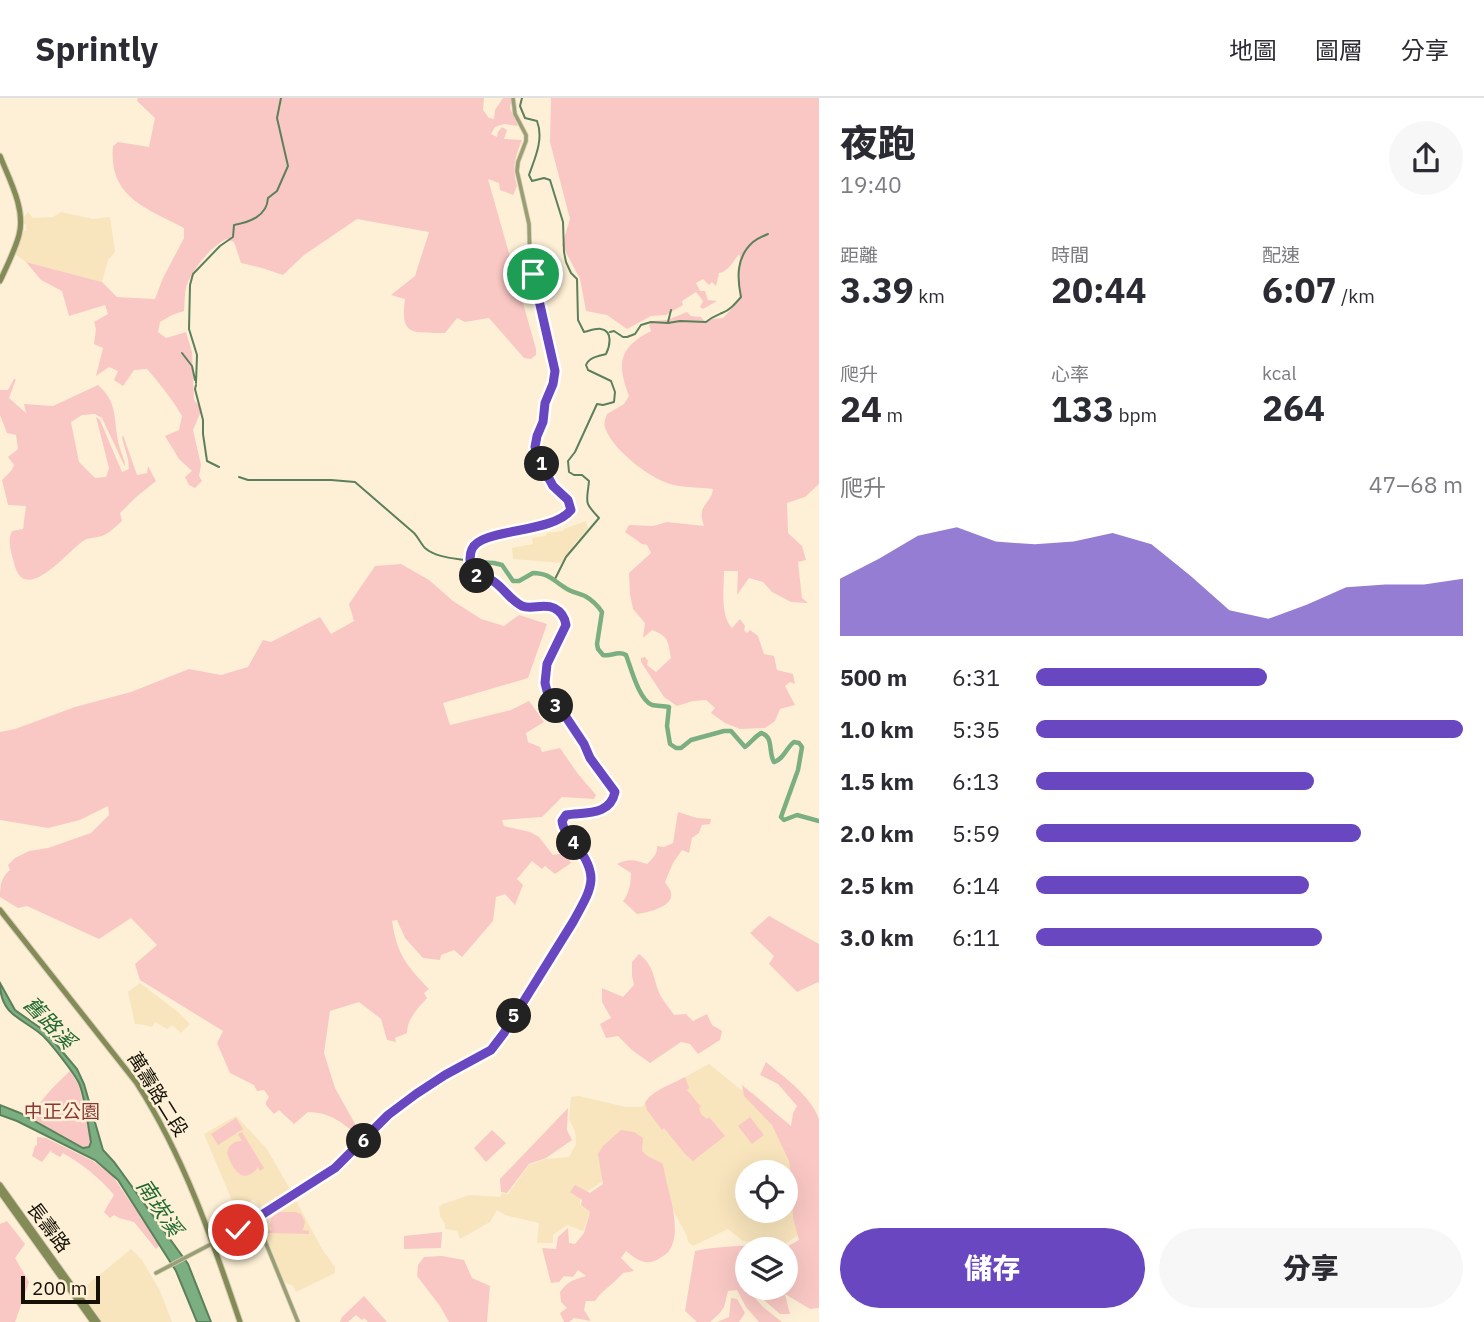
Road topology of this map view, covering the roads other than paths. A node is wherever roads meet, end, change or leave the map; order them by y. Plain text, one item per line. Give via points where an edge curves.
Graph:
1 (513, 98) edge
2 (0, 156) edge
3 (0, 164) edge
4 (0, 274) edge
5 (0, 281) edge
6 (0, 910) edge
7 (0, 1185) edge
8 (0, 1192) edge
9 (15, 1210) junction
10 (256, 1219) junction
11 (214, 1244) junction
12 (159, 1272) dead end
13 (95, 1322) edge
14 (240, 1322) edge
15 (298, 1322) edge

1 - 10 street via 526,135 517,171 529,224 530,264 555,367 535,450 571,510 557,521 475,544 470,552 472,576 493,581 527,608 544,606 561,613 566,625 547,664 547,691 615,795 602,810 563,818 561,824 587,861 593,878 577,914 496,1045 416,1094 335,1168
2 - 5 main road via 18,203 21,227
3 - 4 main road via 18,223
6 - 11 main road, 萬壽路二段 via 136,1082 181,1164
7 - 9 main road, 長壽路
8 - 9 main road, 長壽路
9 - 13 main road, 長壽路
10 - 11 street
10 - 15 street
11 - 12 street
11 - 14 main road, 萬壽路二段

